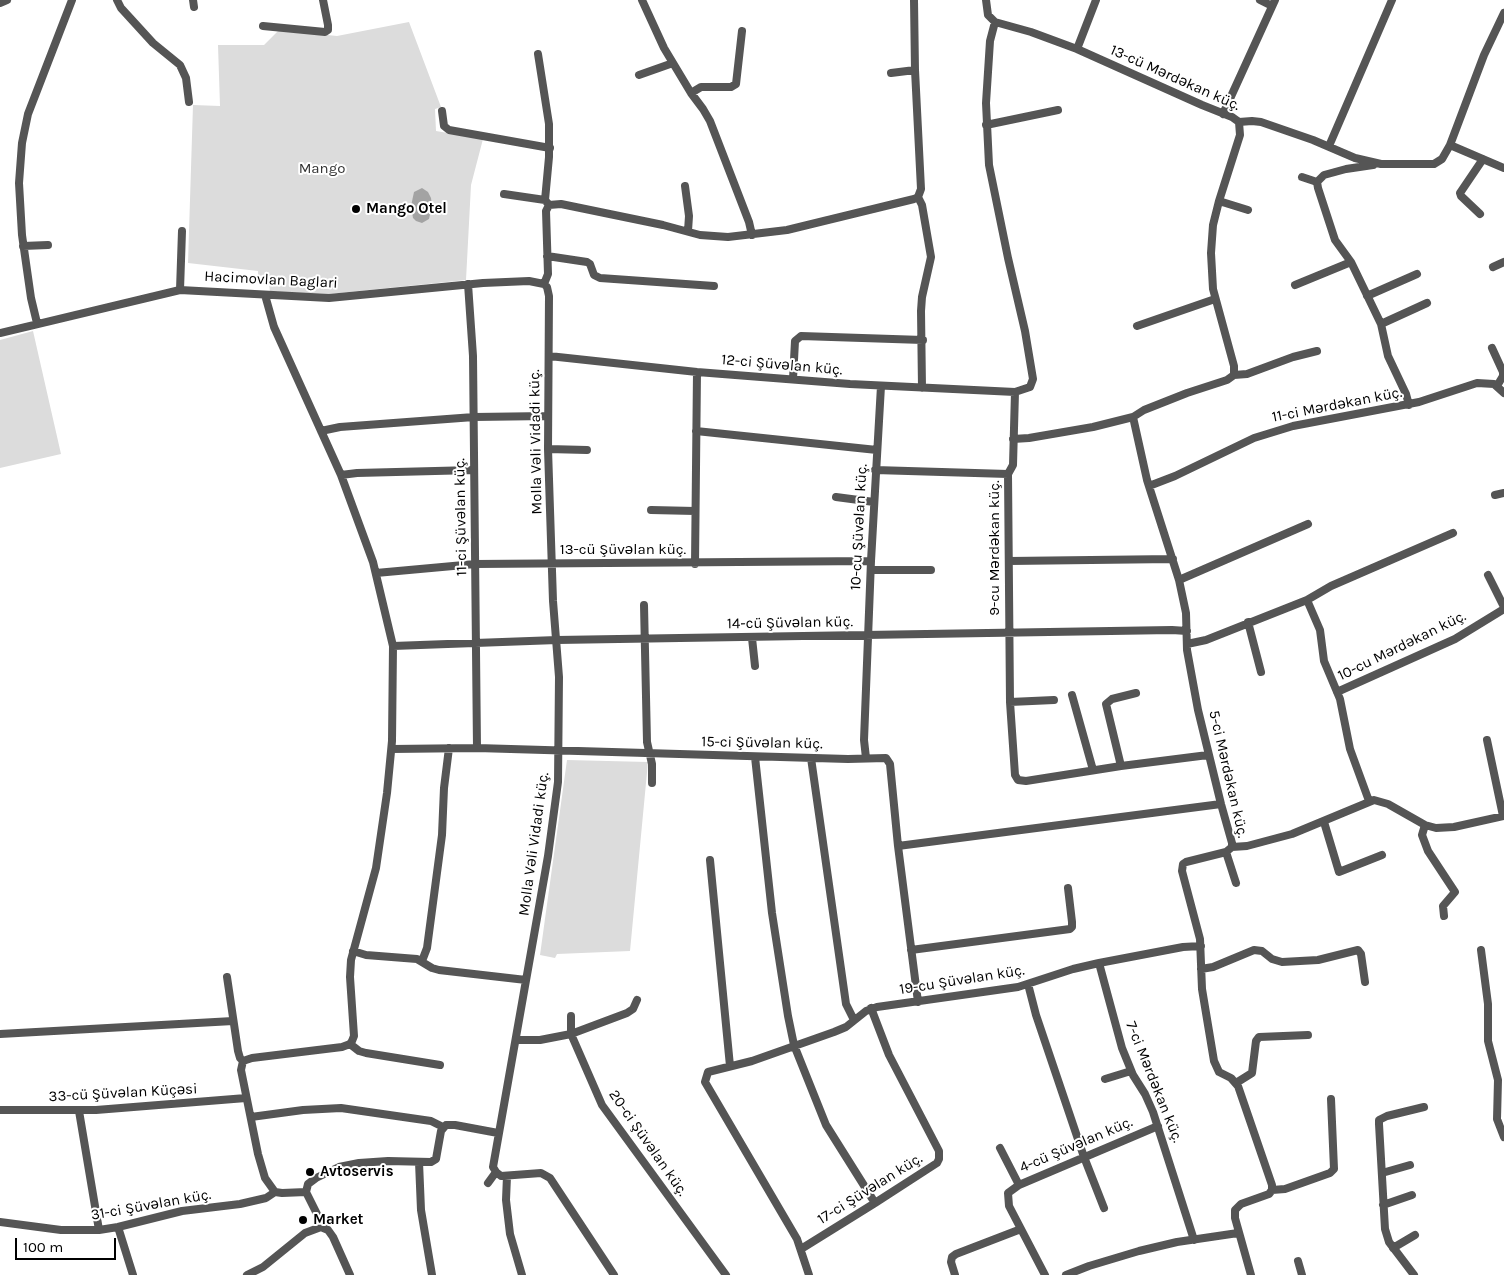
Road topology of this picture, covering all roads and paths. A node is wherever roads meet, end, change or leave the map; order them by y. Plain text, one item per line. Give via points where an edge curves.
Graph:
1 (7, 0) edge
2 (72, 0) edge
3 (117, 0) edge
4 (323, 0) edge
5 (642, 0) edge
6 (914, 0) edge
7 (986, 0) edge
8 (1096, 0) edge
9 (1260, 0) edge
10 (1392, 0) edge
11 (0, 3) edge
12 (1273, 3) edge
13 (1504, 12) edge
14 (994, 22) junction
15 (264, 26) dead end
16 (742, 31) dead end
17 (1076, 49) junction
18 (538, 54) dead end
19 (673, 63) junction
20 (915, 70) junction
21 (891, 73) dead end
22 (639, 75) dead end
23 (691, 93) junction
24 (189, 102) dead end
25 (1058, 110) dead end
26 (442, 111) dead end
27 (1223, 114) junction
28 (1239, 122) junction
29 (986, 125) junction
30 (1450, 145) junction
31 (1329, 146) junction
32 (550, 148) junction
33 (1347, 155) junction
34 (1483, 159) junction
35 (1381, 164) junction
36 (1504, 168) edge
37 (1346, 169) junction
38 (1302, 177) dead end
39 (1317, 182) junction
40 (685, 186) dead end
41 (504, 194) dead end
42 (918, 197) junction
43 (1219, 201) junction
44 (547, 202) junction
45 (1248, 210) dead end
46 (1480, 214) dead end
47 (182, 230) dead end
48 (688, 231) junction
49 (752, 235) junction
50 (48, 245) dead end
51 (24, 246) junction
52 (547, 256) junction
53 (1351, 262) junction
54 (1504, 262) edge
55 (1493, 267) dead end
56 (1417, 274) dead end
57 (468, 284) junction
58 (544, 284) junction
59 (1295, 285) dead end
60 (714, 286) dead end
61 (180, 290) junction
62 (265, 295) junction
63 (1367, 296) junction
64 (1215, 299) junction
65 (1427, 303) dead end
66 (37, 324) junction
67 (1381, 324) junction
68 (1137, 326) dead end
69 (0, 333) edge
70 (923, 340) junction
71 (1492, 348) dead end
72 (1317, 351) dead end
73 (548, 356) junction
74 (696, 372) junction
75 (1234, 375) junction
76 (792, 379) junction
77 (881, 386) junction
78 (1497, 386) junction
79 (922, 388) junction
80 (1015, 392) junction
81 (1504, 393) edge
82 (1409, 405) junction
83 (548, 416) junction
84 (474, 417) junction
85 (1133, 417) junction
86 (321, 431) junction
87 (696, 431) junction
88 (1013, 439) junction
89 (548, 449) junction
90 (587, 450) dead end
91 (877, 450) junction
92 (474, 470) junction
93 (875, 470) junction
94 (1008, 474) junction
95 (341, 476) junction
96 (1149, 486) junction
97 (1504, 493) edge
98 (1495, 495) dead end
99 (836, 497) dead end
100 (874, 502) junction
101 (651, 510) dead end
102 (695, 511) junction
103 (1308, 524) dead end
104 (1453, 533) dead end
105 (1173, 559) junction
106 (871, 561) junction
107 (1009, 561) junction
108 (475, 564) junction
109 (552, 564) junction
110 (695, 564) junction
111 (871, 570) junction
112 (931, 570) dead end
113 (376, 573) junction
114 (1488, 575) dead end
115 (1179, 580) junction
116 (1307, 600) junction
117 (644, 605) dead end
118 (1504, 608) edge
119 (1248, 622) junction
120 (1187, 631) junction
121 (1010, 633) junction
122 (868, 635) junction
123 (752, 638) junction
124 (557, 640) junction
125 (645, 640) junction
126 (477, 642) junction
127 (1187, 644) junction
128 (393, 646) junction
129 (755, 666) dead end
130 (1261, 672) dead end
131 (1337, 692) junction
132 (1136, 693) dead end
133 (1072, 695) dead end
134 (1054, 700) dead end
135 (1010, 702) junction
136 (1487, 740) dead end
137 (449, 748) junction
138 (478, 748) junction
139 (392, 749) junction
140 (560, 752) junction
141 (649, 754) junction
142 (1208, 755) junction
143 (755, 757) junction
144 (810, 758) junction
145 (866, 758) junction
146 (1121, 766) junction
147 (1092, 770) junction
148 (652, 783) dead end
149 (1369, 801) junction
150 (1221, 804) junction
151 (1504, 816) edge
152 (1324, 822) junction
153 (1425, 825) junction
154 (898, 846) junction
155 (1229, 850) junction
156 (1382, 855) dead end
157 (710, 860) dead end
158 (1236, 882) dead end
159 (1068, 888) dead end
160 (1444, 916) dead end
161 (1201, 946) junction
162 (911, 950) junction
163 (1481, 950) dead end
164 (352, 951) junction
165 (422, 961) junction
166 (1099, 963) junction
167 (1201, 969) junction
168 (227, 977) dead end
169 (526, 980) junction
170 (1365, 982) dead end
171 (1028, 984) junction
172 (637, 1000) dead end
173 (918, 1002) junction
174 (871, 1008) junction
175 (571, 1016) dead end
176 (854, 1020) junction
177 (233, 1021) junction
178 (0, 1034) edge
179 (571, 1034) junction
180 (1308, 1035) dead end
181 (516, 1040) junction
182 (350, 1044) junction
183 (794, 1045) junction
184 (243, 1061) junction
185 (440, 1065) dead end
186 (730, 1066) junction
187 (1131, 1071) junction
188 (1105, 1079) dead end
189 (1236, 1082) junction
190 (246, 1098) junction
191 (1331, 1099) dead end
192 (1424, 1107) dead end
193 (0, 1110) edge
194 (79, 1111) junction
195 (251, 1117) junction
196 (1158, 1126) junction
197 (443, 1127) junction
198 (498, 1133) junction
199 (1504, 1137) edge
200 (1000, 1148) dead end
201 (1084, 1156) junction
202 (419, 1162) junction
203 (1410, 1165) dead end
204 (496, 1172) junction
205 (1382, 1173) junction
206 (506, 1176) junction
207 (488, 1183) dead end
208 (1019, 1185) junction
209 (1272, 1190) junction
210 (275, 1192) junction
211 (306, 1192) junction
212 (1412, 1195) dead end
213 (875, 1203) junction
214 (1383, 1205) junction
215 (1104, 1208) dead end
216 (0, 1222) edge
217 (118, 1227) junction
218 (321, 1227) junction
219 (1021, 1229) junction
220 (99, 1230) junction
221 (1238, 1233) junction
222 (1415, 1235) dead end
223 (1194, 1240) junction
224 (1393, 1248) junction
225 (801, 1249) junction
226 (1298, 1261) dead end
227 (133, 1275) edge
228 (247, 1275) edge
229 (350, 1275) edge
230 (432, 1275) edge
231 (522, 1275) edge
232 (614, 1275) edge
233 (726, 1275) edge
234 (809, 1275) edge
235 (956, 1275) edge
236 (1045, 1275) edge
237 (1066, 1275) edge
238 (1251, 1275) edge
239 (1302, 1275) edge
240 (1414, 1275) edge

1 - 11 street
2 - 51 street via 24,130 19,183
3 - 24 street via 152,44 180,65 186,78
4 - 15 street via 328,25 325,32
5 - 19 street
6 - 20 street
7 - 14 street via 988,15
8 - 17 street
9 - 12 street
10 - 31 street
12 - 27 street
13 - 30 street, 13-cü Mərdəkan küç.
14 - 17 street, 13-cü Mərdəkan küç.
14 - 29 street via 990,41
16 - 23 street via 736,84 731,87 701,87
17 - 27 street, 13-cü Mərdəkan küç.
18 - 32 street, Molla Vəli Vidadi küç.
19 - 22 street
19 - 23 street
20 - 21 street
20 - 42 street via 921,186
23 - 49 street via 710,121
25 - 29 street
26 - 32 street via 444,126 449,130
27 - 28 street, 13-cü Mərdəkan küç.
28 - 31 street, 13-cü Mərdəkan küç. via 1261,122
28 - 43 street via 1240,135
29 - 80 street via 989,165 1026,331 1033,379 1030,387
30 - 34 street
30 - 35 street, 13-cü Mərdəkan küç. via 1442,159 1434,164
31 - 33 street, 13-cü Mərdəkan küç.
32 - 44 street, Molla Vəli Vidadi küç.
33 - 35 street, 13-cü Mərdəkan küç.
33 - 37 street
34 - 36 street
34 - 46 street via 1460,192
35 - 37 street
37 - 39 street via 1324,174
38 - 39 street
39 - 53 street via 1335,240
40 - 48 street
41 - 44 street
42 - 49 street via 788,230
42 - 70 street via 931,257 922,297
43 - 45 street
43 - 64 street via 1211,253
44 - 48 street
44 - 52 street, Molla Vəli Vidadi küç.
47 - 61 street
48 - 49 street via 718,237
50 - 51 street
51 - 66 street
52 - 58 street, Molla Vəli Vidadi küç. via 548,274
52 - 60 street via 587,262 594,275 600,278
53 - 59 street
53 - 63 street
54 - 55 street
56 - 63 street
57 - 58 street, Hacimovlan Baglari via 529,281
57 - 62 street, Hacimovlan Baglari via 329,298
57 - 84 street, 11-ci Şüvəlan küç.
58 - 73 street, Molla Vəli Vidadi küç. via 549,296
61 - 62 street, Hacimovlan Baglari
61 - 66 street, Hacimovlan Baglari
62 - 86 street via 274,327
63 - 67 street
64 - 68 street
64 - 75 street
65 - 67 street
66 - 69 street, Hacimovlan Baglari
67 - 82 street via 1388,356
70 - 76 street via 800,336 796,341
70 - 79 street
71 - 78 street via 1503,372
72 - 75 street via 1247,374
73 - 74 street, 12-ci Şüvəlan küç.
73 - 83 street, Molla Vəli Vidadi küç.
74 - 76 street, 12-ci Şüvəlan küç.
74 - 87 street
75 - 85 street
76 - 77 street, 12-ci Şüvəlan küç.
77 - 79 street, 12-ci Şüvəlan küç.
77 - 91 street, 10-cu Şüvəlan küç.
78 - 81 street
78 - 82 street, 11-ci Mərdəkan küç. via 1478,383
79 - 80 street, 12-ci Şüvəlan küç.
80 - 88 street, 9-cu Mərdəkan küç.
82 - 96 street, 11-ci Mərdəkan küç. via 1306,422 1275,431
83 - 84 street
83 - 89 street, Molla Vəli Vidadi küç.
84 - 86 street
84 - 92 street, 11-ci Şüvəlan küç.
85 - 88 street via 1093,427
85 - 96 street, 5-ci Mərdəkan küç.
86 - 95 street
87 - 91 street
87 - 102 street
88 - 94 street, 9-cu Mərdəkan küç. via 1013,465
89 - 90 street
89 - 109 street, Molla Vəli Vidadi küç.
91 - 93 street, 10-cu Şüvəlan küç.
92 - 95 street
92 - 108 street, 11-ci Şüvəlan küç.
93 - 94 street
93 - 100 street, 10-cu Şüvəlan küç.
94 - 107 street, 9-cu Mərdəkan küç.
95 - 113 street
96 - 105 street, 5-ci Mərdəkan küç.
97 - 98 street
99 - 100 street
100 - 106 street, 10-cu Şüvəlan küç.
101 - 102 street
102 - 110 street
103 - 115 street
104 - 116 street
105 - 107 street
105 - 115 street, 5-ci Mərdəkan küç.
106 - 110 street, 13-cü Şüvəlan küç.
106 - 111 street, 10-cu Şüvəlan küç.
107 - 121 street, 9-cu Mərdəkan küç.
108 - 109 street, 13-cü Şüvəlan küç.
108 - 113 street, 13-cü Şüvəlan küç.
108 - 126 street, 11-ci Şüvəlan küç.
109 - 110 street, 13-cü Şüvəlan küç.
109 - 124 street, Molla Vəli Vidadi küç.
111 - 112 street
111 - 122 street, 10-cu Şüvəlan küç.
113 - 128 street
114 - 118 street
115 - 120 street, 5-ci Mərdəkan küç.
116 - 119 street
116 - 131 street via 1320,630 1324,661
117 - 125 street
118 - 131 street, 10-cu Mərdəkan küç. via 1455,639
119 - 127 street via 1206,640
119 - 130 street
120 - 121 street, 14-cü Şüvəlan küç.
120 - 127 street, 5-ci Mərdəkan küç.
121 - 122 street, 14-cü Şüvəlan küç.
121 - 135 street, 9-cu Mərdəkan küç.
122 - 123 street, 14-cü Şüvəlan küç.
122 - 145 street, 10-cu Şüvəlan küç.
123 - 125 street, 14-cü Şüvəlan küç.
123 - 129 street
124 - 125 street, 14-cü Şüvəlan küç.
124 - 126 street, 14-cü Şüvəlan küç.
124 - 140 street, Molla Vəli Vidadi küç.
125 - 141 street
126 - 128 street, 14-cü Şüvəlan küç.
126 - 138 street, 11-ci Şüvəlan küç.
127 - 142 street, 5-ci Mərdəkan küç.
128 - 139 street
131 - 149 street via 1350,749
132 - 146 street via 1112,699 1106,704
133 - 147 street
134 - 135 street
135 - 147 street, 9-cu Mərdəkan küç. via 1014,770 1018,780
136 - 151 street
137 - 138 street, 15-ci Şüvəlan küç.
137 - 139 street, 15-ci Şüvəlan küç.
137 - 165 street via 441,845 427,948
138 - 140 street, 15-ci Şüvəlan küç.
139 - 164 street via 376,868
140 - 141 street, 15-ci Şüvəlan küç.
140 - 169 street, Molla Vəli Vidadi küç. via 556,806
141 - 143 street, 15-ci Şüvəlan küç.
141 - 148 street
142 - 146 street, 9-cu Mərdəkan küç.
142 - 150 street, 5-ci Mərdəkan küç.
143 - 144 street, 15-ci Şüvəlan küç.
143 - 183 street via 772,913
144 - 145 street, 15-ci Şüvəlan küç.
144 - 176 street via 846,1004
145 - 154 street, 15-ci Şüvəlan küç. via 889,761
146 - 147 street, 9-cu Mərdəkan küç.
149 - 152 street
149 - 153 street via 1388,804
150 - 154 street
150 - 155 street, 5-ci Mərdəkan küç. via 1232,839
151 - 153 street via 1447,828
152 - 155 street
152 - 156 street via 1339,872
153 - 160 street via 1422,836 1428,851 1456,892 1443,906
154 - 162 street, 15-ci Şüvəlan küç.
155 - 158 street
155 - 161 street, 5-ci Mərdəkan küç. via 1186,862 1182,868
157 - 186 street
159 - 162 street via 1070,929
161 - 166 street, 19-cu Şüvəlan küç.
161 - 167 street, 5-ci Mərdəkan küç.
162 - 173 street, 15-ci Şüvəlan küç.
163 - 199 street via 1488,1004 1488,1041 1498,1080 1497,1119
164 - 165 street
164 - 182 street via 350,977 354,1036
165 - 169 street via 439,970
166 - 171 street, 19-cu Şüvəlan küç.
166 - 187 street, 7-ci Mərdəkan küç.
167 - 170 street via 1254,950 1282,962 1318,960 1358,950
167 - 189 street, 5-ci Mərdəkan küç. via 1214,1061 1219,1072
168 - 177 street
169 - 181 street, Molla Vəli Vidadi küç.
171 - 173 street, 19-cu Şüvəlan küç.
171 - 201 street
172 - 179 street via 627,1013
173 - 174 street, 19-cu Şüvəlan küç.
174 - 176 street, 19-cu Şüvəlan küç.
174 - 213 street, 17-ci Şüvəlan küç. via 889,1055 940,1155 937,1162
175 - 179 street, 20-ci Şüvəlan küç.
176 - 183 street, 19-cu Şüvəlan küç. via 834,1032
177 - 178 street
177 - 184 street
179 - 181 street via 540,1040
179 - 233 street, 20-ci Şüvəlan küç. via 602,1105
180 - 189 street via 1259,1037 1252,1073
181 - 198 street, Molla Vəli Vidadi küç.
182 - 184 street
182 - 185 street via 366,1053
183 - 186 street, 19-cu Şüvəlan küç.
183 - 213 street via 826,1125
184 - 190 street via 241,1070
186 - 225 street, 19-cu Şüvəlan küç. via 708,1072 705,1082
187 - 188 street
187 - 196 street, 7-ci Mərdəkan küç. via 1148,1099
189 - 209 street
190 - 194 street, 33-cü Şüvəlan Küçəsi
190 - 195 street
191 - 209 street via 1334,1169 1285,1189
192 - 205 street via 1380,1120
193 - 194 street, 33-cü Şüvəlan Küçəsi
194 - 220 street
195 - 197 street via 341,1108 431,1121
195 - 210 street via 265,1178
196 - 201 street, 4-cü Şüvəlan küç.
196 - 223 street, 7-ci Mərdəkan küç.
197 - 198 street via 455,1125
197 - 202 street via 436,1159
198 - 204 street, Molla Vəli Vidadi küç. via 493,1163
200 - 208 street
201 - 208 street, 4-cü Şüvəlan küç.
201 - 215 street
202 - 211 street via 380,1161 348,1165 316,1178 308,1184
202 - 230 street via 421,1210
203 - 205 street
204 - 206 street
204 - 207 street
205 - 214 street
206 - 231 street via 510,1234
206 - 232 street via 541,1173 550,1178
208 - 219 street, 4-cü Şüvəlan küç. via 1011,1189 1007,1197
209 - 221 street via 1236,1207 1234,1214
210 - 211 street
210 - 217 street, 31-ci Şüvəlan küç. via 266,1198 240,1204 182,1211
211 - 218 street
212 - 214 street
213 - 225 street, 17-ci Şüvəlan küç.
214 - 224 street via 1385,1229
216 - 220 street, 31-ci Şüvəlan küç. via 61,1230
217 - 220 street, 31-ci Şüvəlan küç.
217 - 227 street
218 - 228 street via 305,1234 263,1267
218 - 229 street via 333,1236
219 - 235 street via 956,1254 951,1262
219 - 236 street, 4-cü Şüvəlan küç.
221 - 223 street
221 - 238 street
222 - 224 street
223 - 237 street via 1108,1260
224 - 240 street
225 - 234 street, 19-cu Şüvəlan küç.
226 - 239 street

